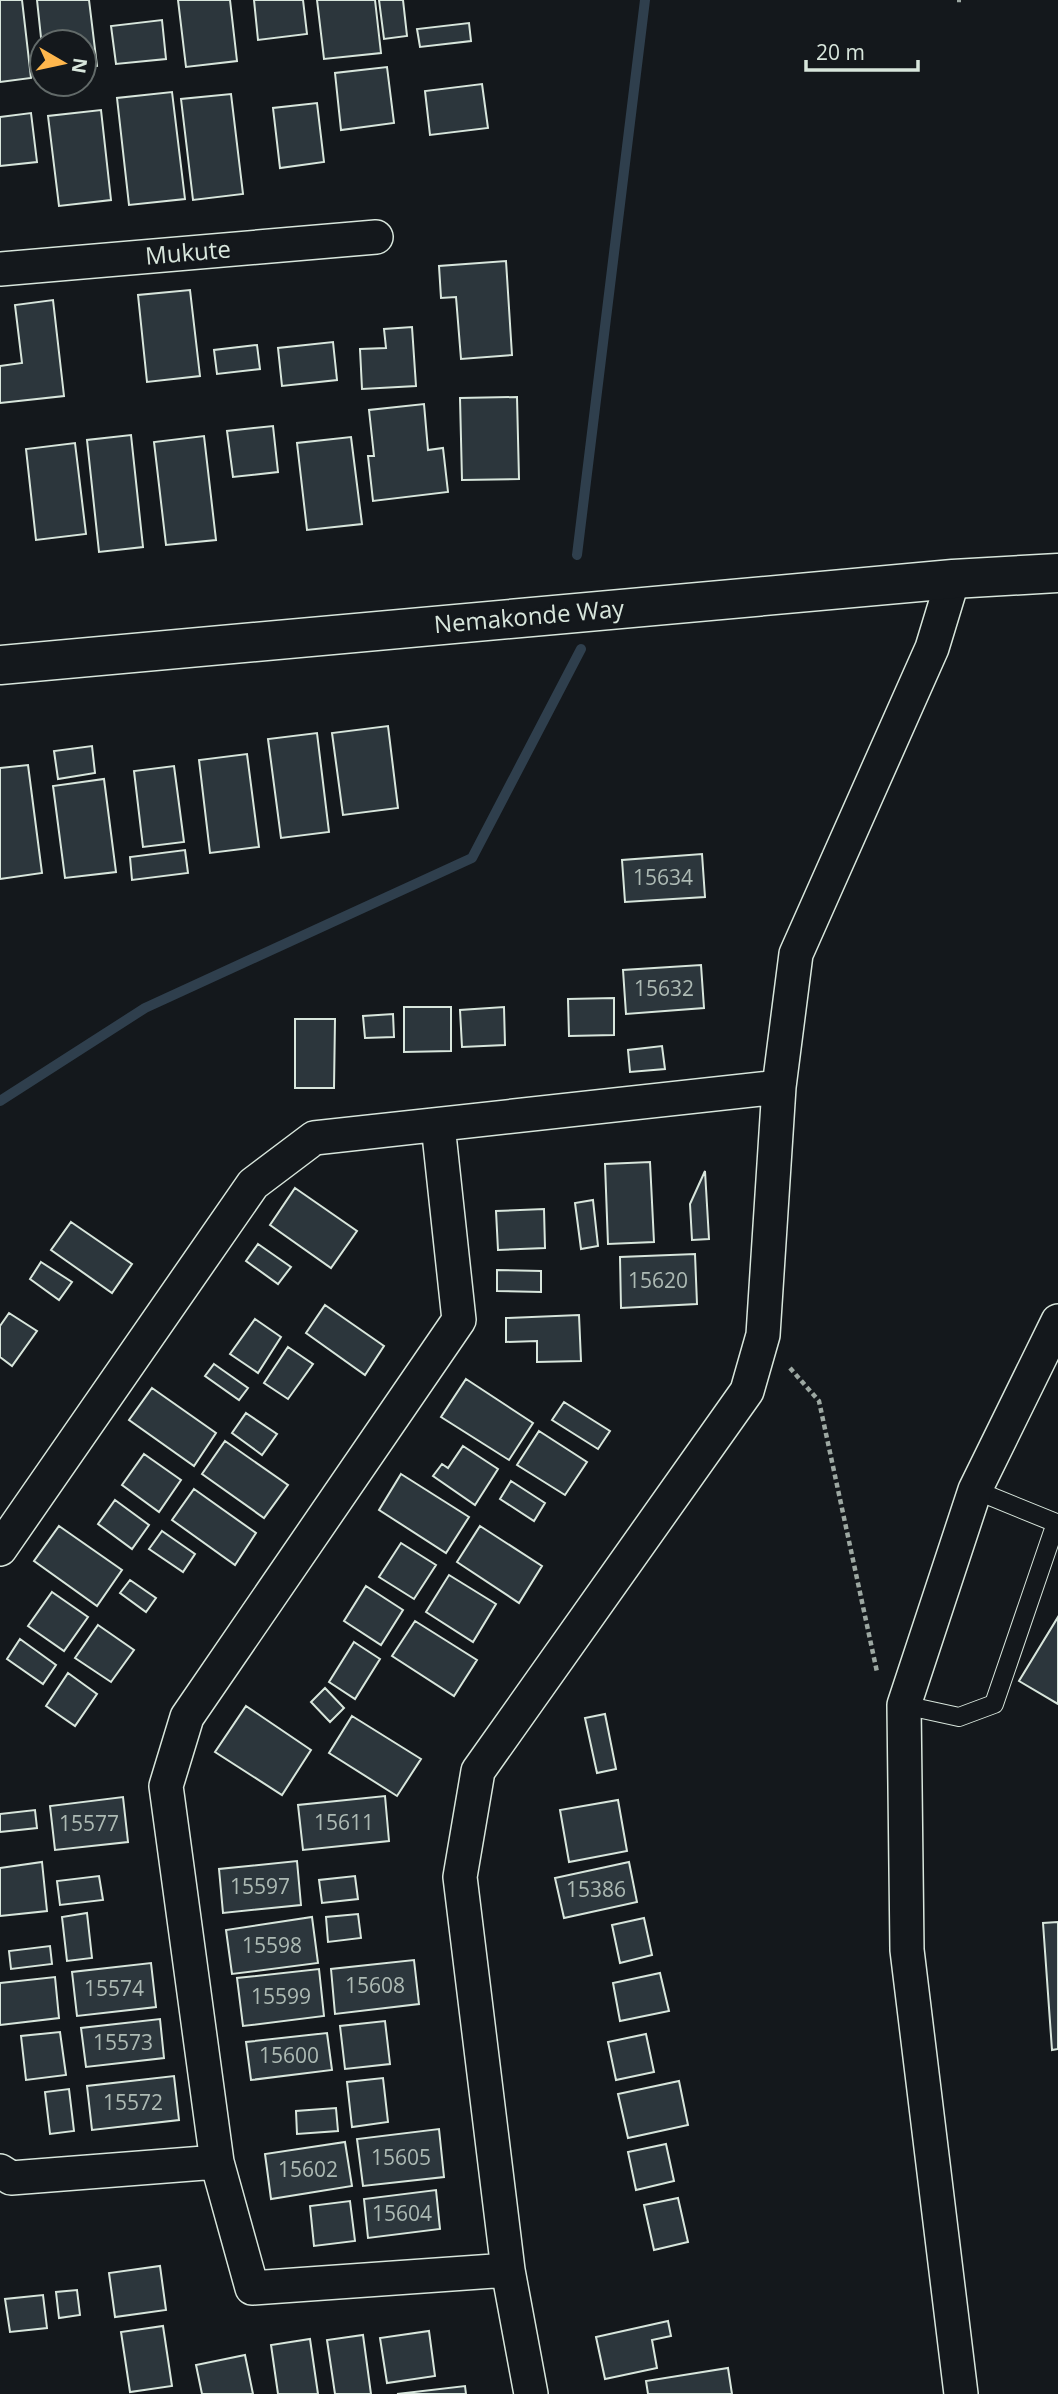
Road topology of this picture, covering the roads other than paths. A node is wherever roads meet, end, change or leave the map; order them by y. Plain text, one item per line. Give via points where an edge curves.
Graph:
1 (376, 237) dead end
2 (0, 269) edge
3 (1058, 573) edge
4 (953, 579) junction
5 (0, 665) edge
6 (779, 1087) junction
7 (438, 1125) junction
8 (1058, 1321) edge
9 (975, 1490) junction
10 (0, 1549) edge
11 (904, 1705) junction
12 (217, 2162) junction
13 (0, 2171) edge
14 (508, 2270) junction
15 (531, 2394) edge
16 (961, 2394) edge

1 - 2 street, Mukute
3 - 4 street, Nemakonde Way
4 - 5 street, Nemakonde Way
4 - 6 street via 932,648 796,954
6 - 7 street
6 - 14 street via 763,1335 747,1391 478,1771 460,1877
7 - 10 street via 314,1138 253,1184
7 - 12 street via 459,1320 187,1717 166,1786
8 - 9 street
9 - 11 street
9 - 11 lane via 1056,1523 994,1704 959,1717
11 - 16 street via 906,1950
12 - 13 street via 11,2178
12 - 14 street via 252,2288
14 - 15 street

